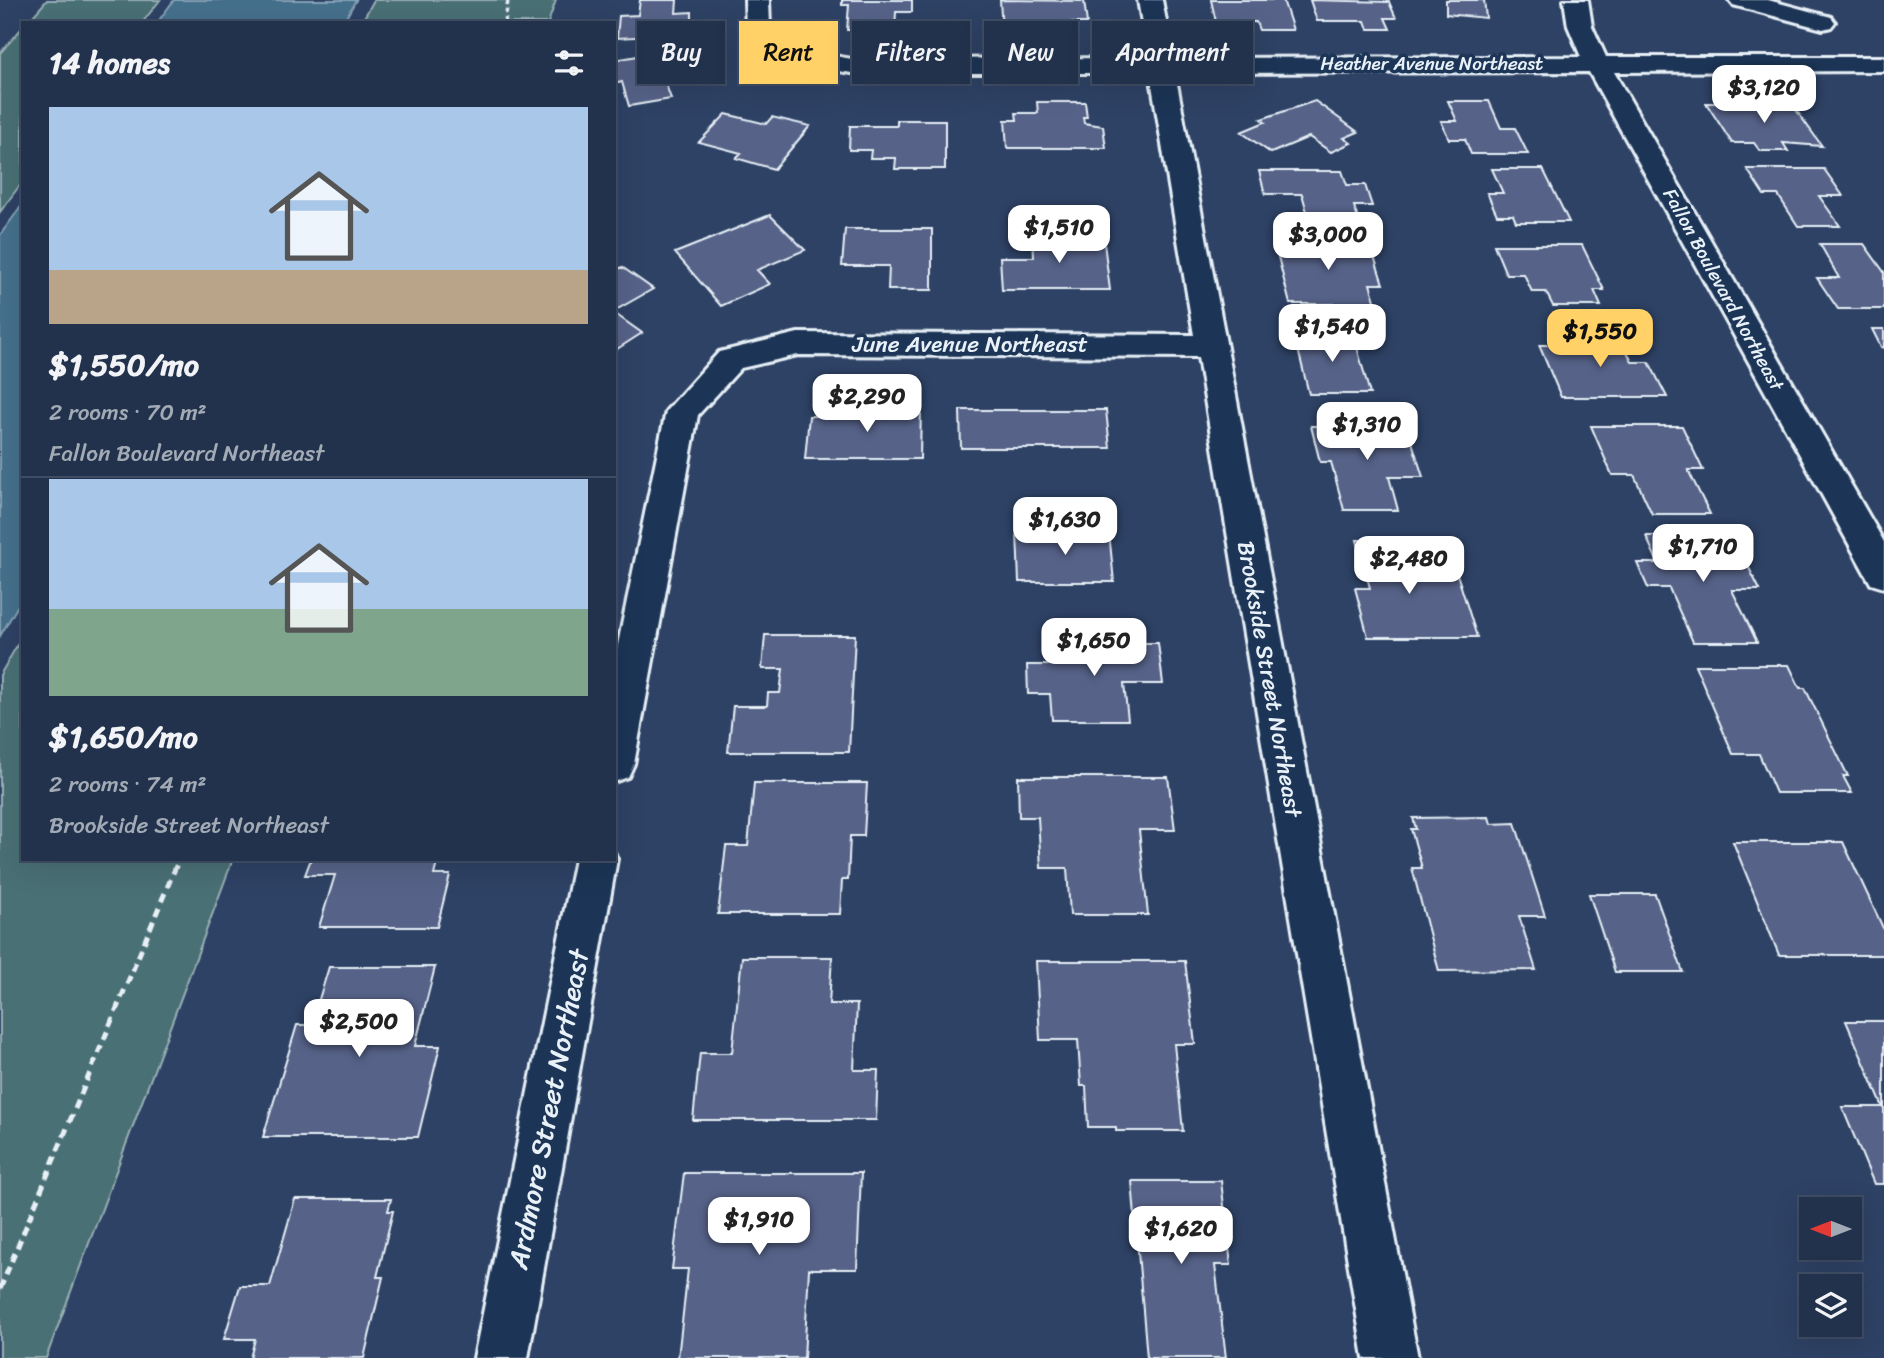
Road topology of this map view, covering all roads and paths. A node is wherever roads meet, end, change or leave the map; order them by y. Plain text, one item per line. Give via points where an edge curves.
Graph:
1 (508, 0) edge
2 (757, 0) edge
3 (1150, 0) edge
4 (1576, 0) edge
5 (1741, 0) edge
6 (505, 21) edge
7 (1154, 21) edge
8 (1823, 22) dead end
9 (1596, 63) junction
10 (1092, 64) edge
11 (1253, 64) edge
12 (1884, 64) edge
13 (1165, 84) edge
14 (1211, 346) junction
15 (1884, 574) edge
16 (616, 753) edge
17 (178, 861) edge
18 (596, 861) edge
19 (0, 1289) edge
20 (501, 1358) edge
21 (1391, 1358) edge

1 - 6 path
2 - 10 street, Heather Avenue Northeast via 758,29 774,45 804,59 852,66
3 - 7 street, Brookside Street Northeast
4 - 9 street, Fallon Boulevard Northeast via 1580,26
5 - 8 street
9 - 11 street, Heather Avenue Northeast
9 - 12 street, Heather Avenue Northeast
9 - 15 street, Fallon Boulevard Northeast
13 - 14 street, Brookside Street Northeast
14 - 16 street, June Avenue Northeast via 798,344 730,360 681,411
14 - 21 street, Brookside Street Northeast
17 - 19 path
18 - 20 street, Ardmore Street Northeast

